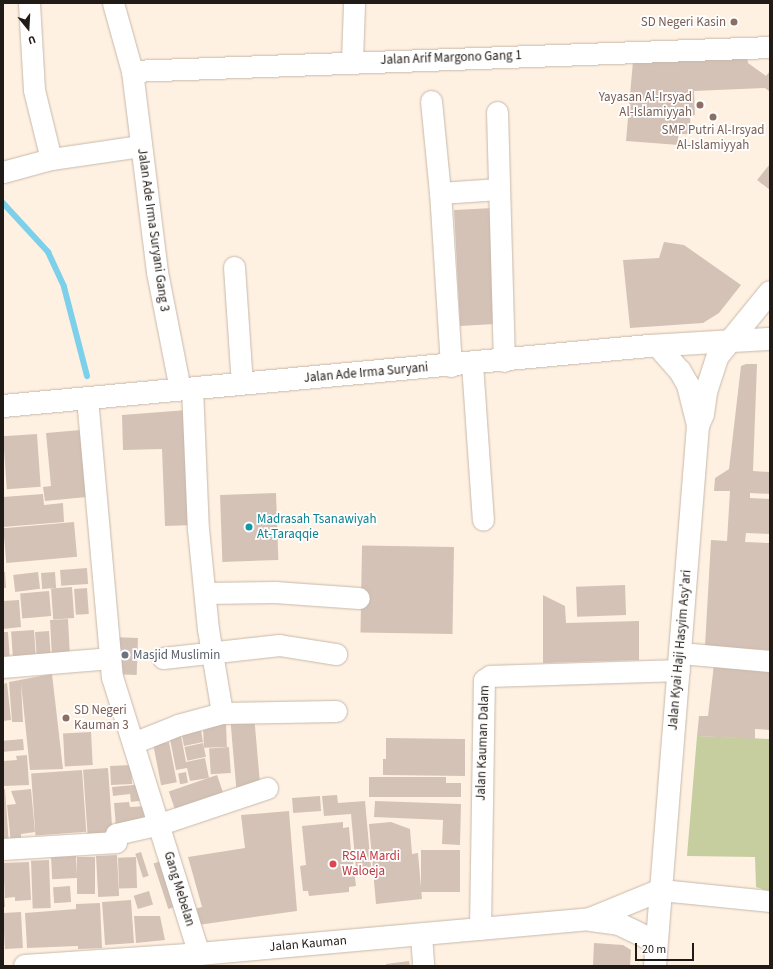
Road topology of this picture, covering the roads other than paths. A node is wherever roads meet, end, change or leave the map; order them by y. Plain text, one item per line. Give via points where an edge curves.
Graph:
1 (29, 3) edge
2 (113, 3) edge
3 (354, 3) edge
4 (770, 47) edge
5 (352, 61) junction
6 (132, 71) junction
7 (432, 101) dead end
8 (497, 112) dead end
9 (140, 146) junction
10 (51, 159) junction
11 (3, 172) edge
12 (499, 189) junction
13 (440, 193) junction
14 (234, 267) dead end
15 (770, 292) edge
16 (770, 339) edge
17 (729, 340) junction
18 (658, 346) junction
19 (504, 361) junction
20 (462, 365) junction
21 (242, 383) junction
22 (186, 388) junction
23 (87, 398) junction
24 (3, 406) edge
25 (698, 426) junction
26 (483, 520) dead end
27 (205, 593) junction
28 (359, 598) dead end
29 (212, 652) junction
30 (336, 654) dead end
31 (110, 658) junction
32 (163, 658) dead end
33 (770, 661) edge
34 (679, 662) junction
35 (3, 667) edge
36 (336, 711) dead end
37 (222, 713) junction
38 (133, 743) junction
39 (267, 788) dead end
40 (160, 824) junction
41 (3, 850) edge
42 (661, 890) junction
43 (770, 901) edge
44 (590, 919) junction
45 (480, 929) junction
46 (421, 934) junction
47 (656, 942) junction
48 (199, 954) junction
49 (25, 966) edge
50 (423, 966) edge
51 (655, 966) edge

1 - 10 street via 34,90
2 - 6 street, Jalan Ade Irma Suryani Gang 3
3 - 5 street
4 - 5 street, Jalan Arif Margono Gang 1
5 - 6 street, Jalan Arif Margono Gang 1
6 - 9 street, Jalan Ade Irma Suryani Gang 3
7 - 13 street
8 - 12 street
9 - 10 street
9 - 22 street, Jalan Ade Irma Suryani Gang 3 via 157,272
10 - 11 street
12 - 13 street
12 - 19 street
13 - 20 street
14 - 21 street
15 - 17 main road, Jalan Kyai Haji Hasyim Asy'ari
16 - 17 main road, Jalan Ade Irma Suryani
17 - 18 main road, Jalan Ade Irma Suryani
17 - 25 main road, Jalan Kyai Haji Hasyim Asy'ari via 718,356 706,392 704,414
18 - 19 main road, Jalan Ade Irma Suryani
18 - 25 main road via 680,371 688,385
19 - 20 main road, Jalan Ade Irma Suryani
20 - 21 main road, Jalan Ade Irma Suryani
20 - 26 street
21 - 22 main road, Jalan Ade Irma Suryani
22 - 23 main road, Jalan Ade Irma Suryani
22 - 27 street, Jalan Ade Irma Suryani Gang 3
23 - 24 main road, Jalan Ade Irma Suryani
23 - 31 street, Gang Mebelan
25 - 34 main road, Jalan Kyai Haji Hasyim Asy'ari
27 - 28 street via 275,592
27 - 29 street, Jalan Ade Irma Suryani Gang 3
29 - 30 street via 279,645
29 - 32 street
29 - 37 street, Jalan Ade Irma Suryani Gang 3
31 - 35 street
31 - 38 street, Gang Mebelan via 112,677
33 - 34 street
34 - 42 main road, Jalan Kyai Haji Hasyim Asy'ari
34 - 45 street, Jalan Kauman Dalam via 490,676 484,680
36 - 37 street
37 - 38 street via 178,725
38 - 40 street, Gang Mebelan
39 - 40 street
40 - 41 street via 116,834 116,842
40 - 48 street, Gang Mebelan
42 - 43 street
42 - 44 main road, Jalan Kauman
42 - 47 main road, Jalan Kyai Haji Hasyim Asy'ari
44 - 45 main road, Jalan Kauman
44 - 47 main road, Jalan Kauman via 618,924
45 - 46 main road, Jalan Kauman
46 - 48 main road, Jalan Kauman
46 - 50 street
47 - 51 main road, Jalan Kyai Haji Hasyim Asy'ari
48 - 49 main road, Jalan Kauman

